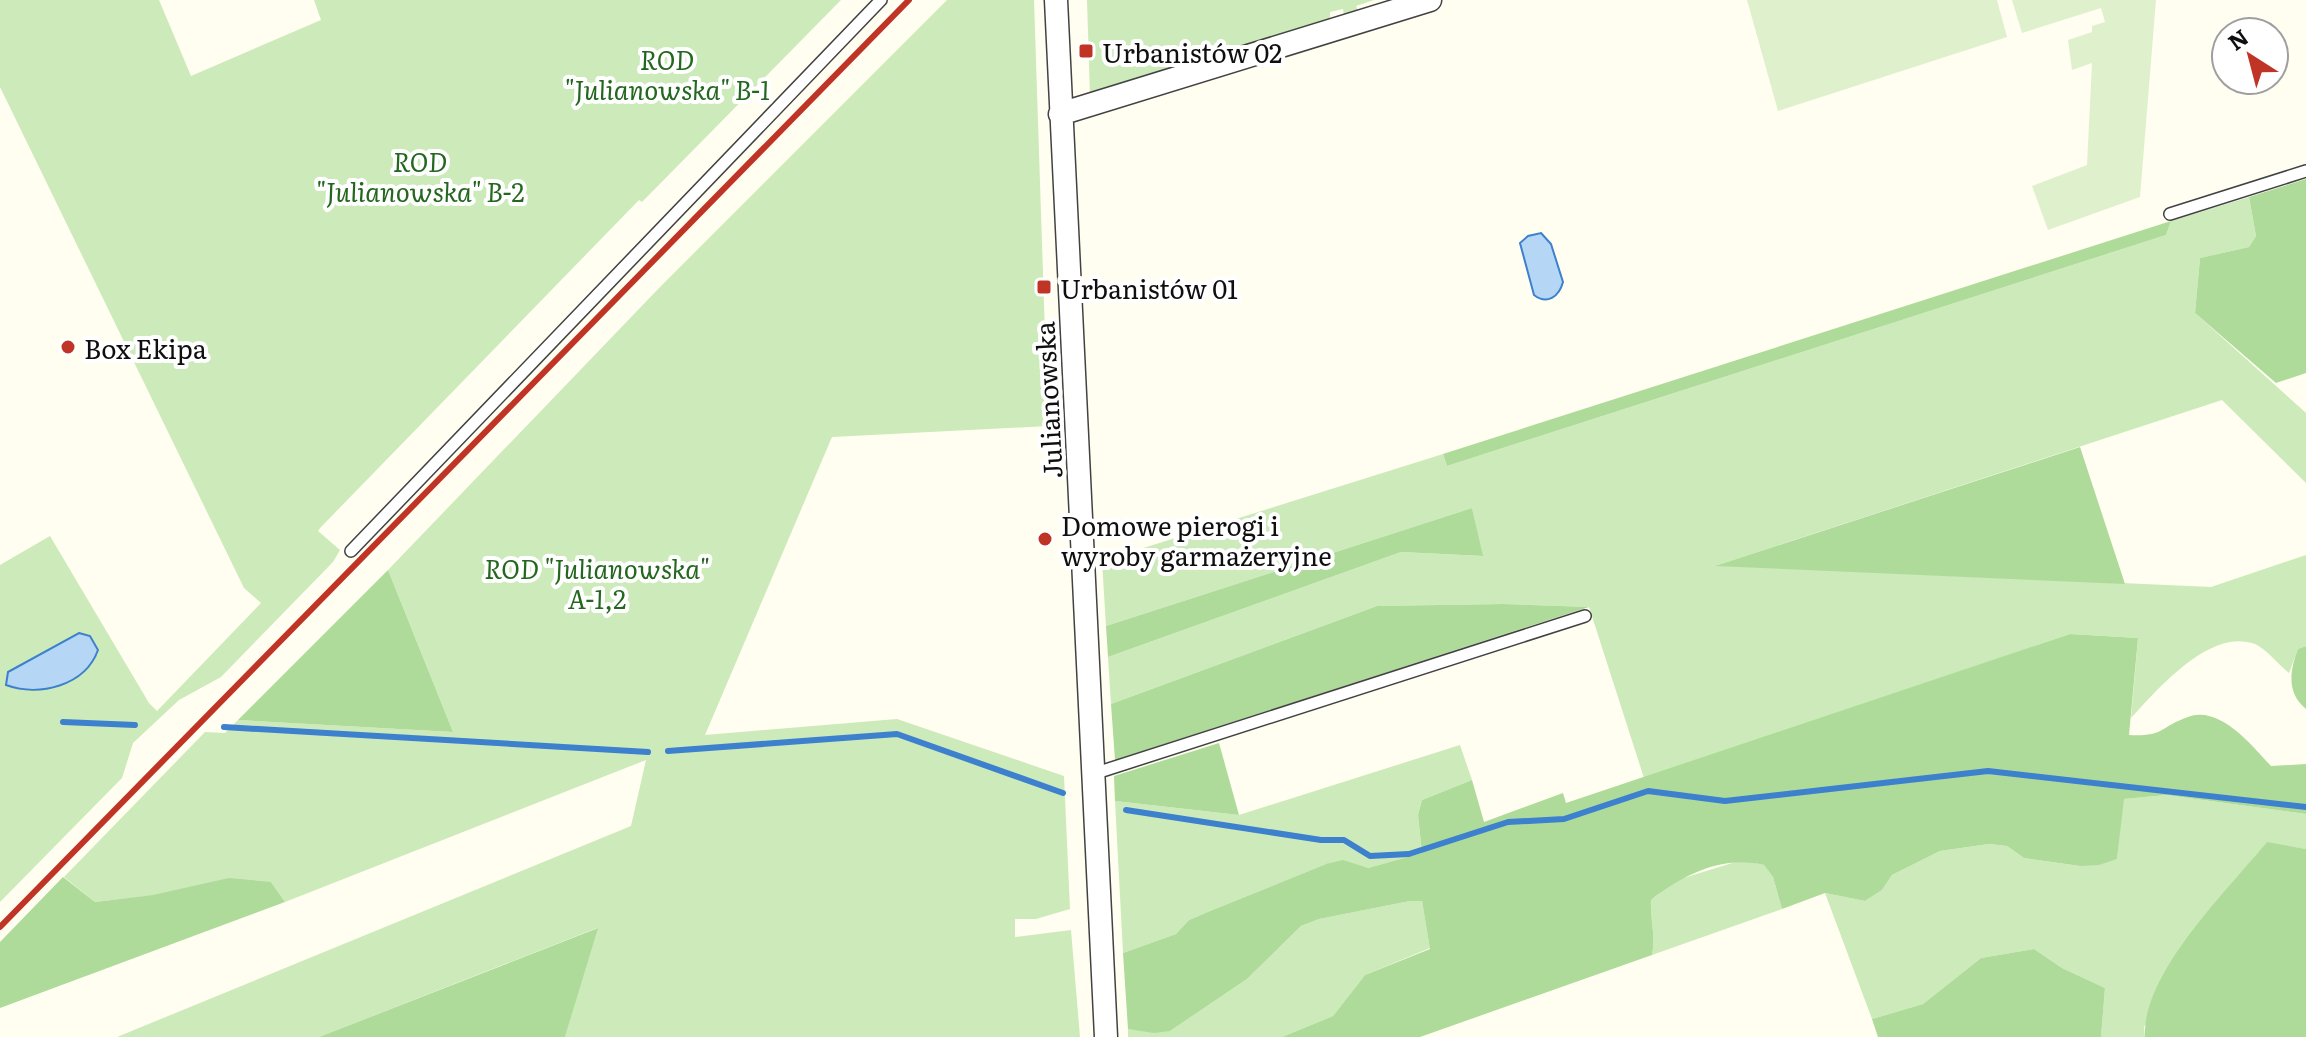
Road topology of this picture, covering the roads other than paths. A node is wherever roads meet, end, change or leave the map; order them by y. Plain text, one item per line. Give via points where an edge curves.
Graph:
1 (881, 0) edge
2 (1056, 0) edge
3 (1430, 0) edge
4 (1060, 114) junction
5 (2306, 171) edge
6 (2170, 214) dead end
7 (351, 551) dead end
8 (1585, 616) dead end
9 (1093, 774) junction
10 (1106, 1037) edge

1 - 7 lane
2 - 4 street, Julianowska
3 - 4 street
4 - 9 street, Julianowska
5 - 6 lane
8 - 9 lane
9 - 10 street, Julianowska

